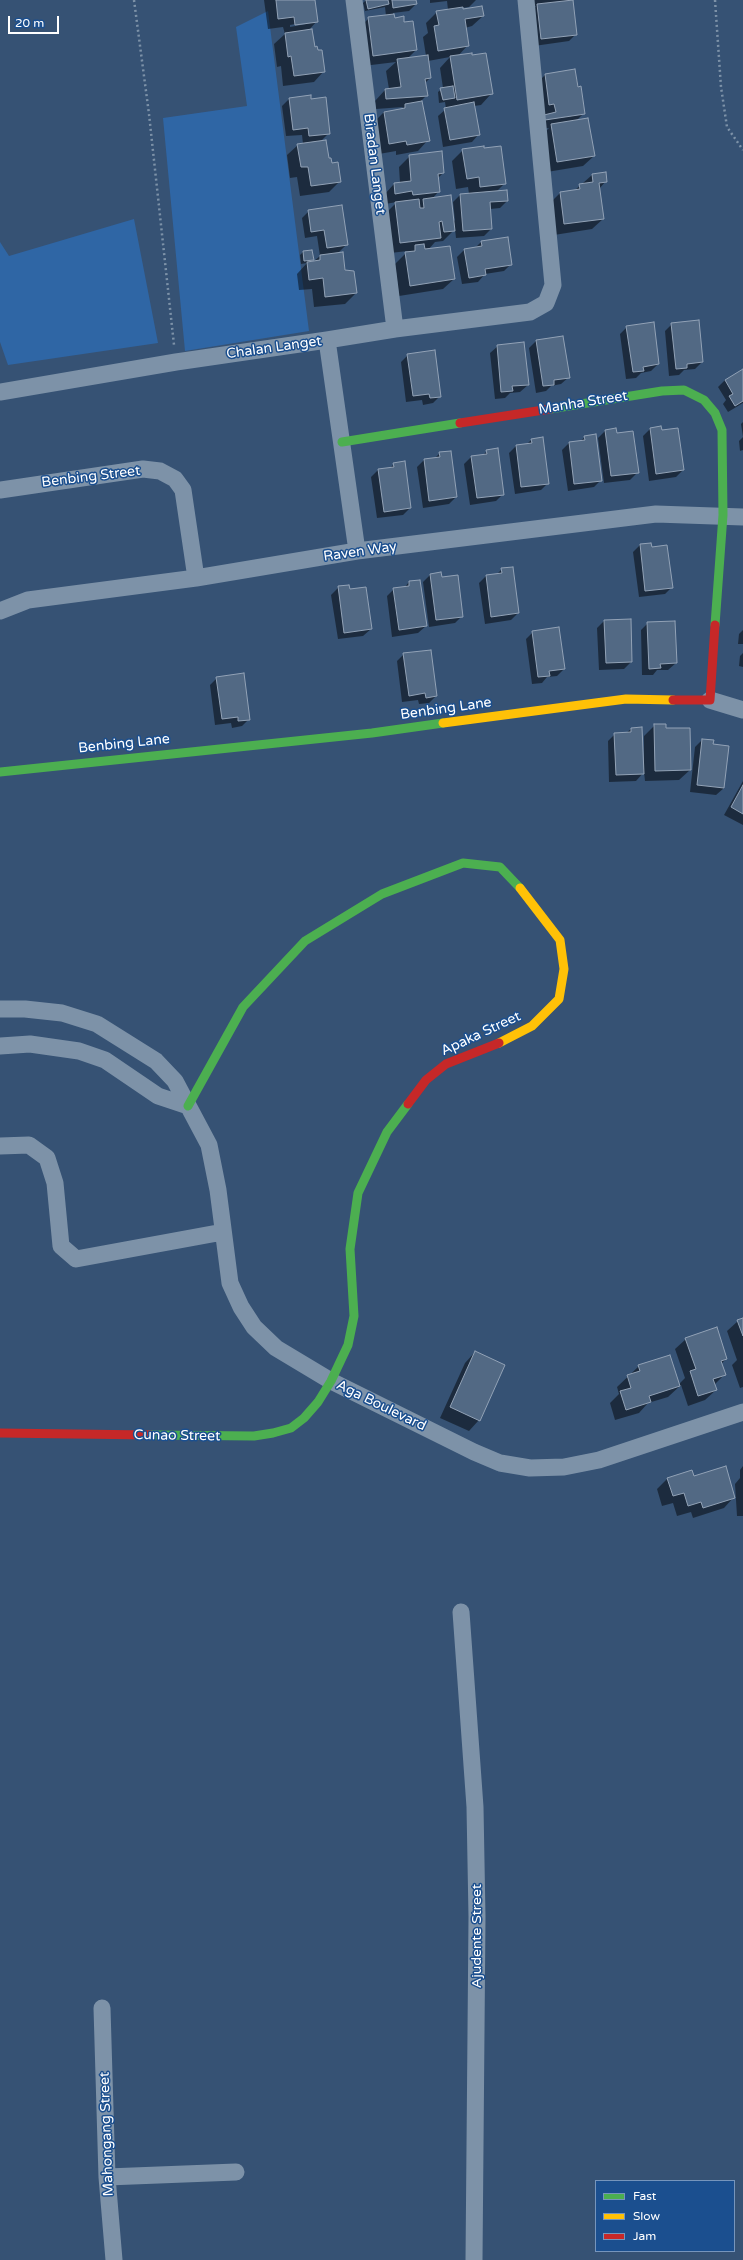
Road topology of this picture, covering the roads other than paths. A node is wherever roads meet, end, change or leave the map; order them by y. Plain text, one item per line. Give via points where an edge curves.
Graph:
1 (354, 0) edge
2 (526, 0) edge
3 (395, 328) junction
4 (327, 340) junction
5 (0, 392) edge
6 (342, 442) junction
7 (0, 490) edge
8 (723, 515) junction
9 (743, 517) edge
10 (357, 551) junction
11 (196, 578) junction
12 (0, 611) edge
13 (710, 700) junction
14 (743, 710) edge
15 (0, 772) edge
16 (0, 1009) edge
17 (0, 1046) edge
18 (188, 1106) junction
19 (0, 1146) edge
20 (223, 1232) junction
21 (331, 1381) junction
22 (743, 1412) edge
23 (0, 1433) edge
24 (461, 1612) dead end
25 (102, 2008) dead end
26 (236, 2172) dead end
27 (107, 2177) junction
28 (114, 2260) edge
29 (474, 2260) edge

1 - 3 street, Biradan Langet
2 - 3 street, Chalan Langet via 553,284 546,303 530,312
3 - 4 street, Chalan Langet
4 - 5 street, Chalan Langet
4 - 6 street
6 - 8 street, Manha Street via 662,391 684,390 704,400 715,413 722,430
6 - 10 street
7 - 11 street, Benbing Street via 143,469 160,471 175,479 183,490
8 - 9 street, Raven Way
8 - 10 street, Raven Way via 656,514
8 - 13 street
10 - 11 street, Raven Way
11 - 12 street, Raven Way via 28,600
13 - 14 street
13 - 15 street, Benbing Lane via 626,699 372,733
16 - 18 street, Aga Boulevard via 62,1013 96,1024 156,1061 175,1081
17 - 18 street via 30,1044 79,1050 105,1060 158,1096
18 - 20 street, Aga Boulevard via 209,1145
18 - 21 street, Apaka Street via 243,1007 268,979 305,941 382,894 463,863 500,866 560,940 564,969 559,999 532,1026 446,1064 426,1080 387,1132 374,1156 358,1193 353,1223 350,1249 354,1316 348,1345
19 - 20 street via 29,1145 46,1158 55,1183 61,1246 76,1259
20 - 21 street, Aga Boulevard via 230,1283 254,1328 276,1348
21 - 22 street, Aga Boulevard via 474,1452 500,1463 530,1468 599,1460
21 - 23 street, Cunao Street via 304,1418 291,1428 274,1434 210,1436
24 - 29 street, Ajudente Street via 475,1807 477,1918
25 - 27 street, Mahongang Street
26 - 27 street
27 - 28 street, Mahongang Street

